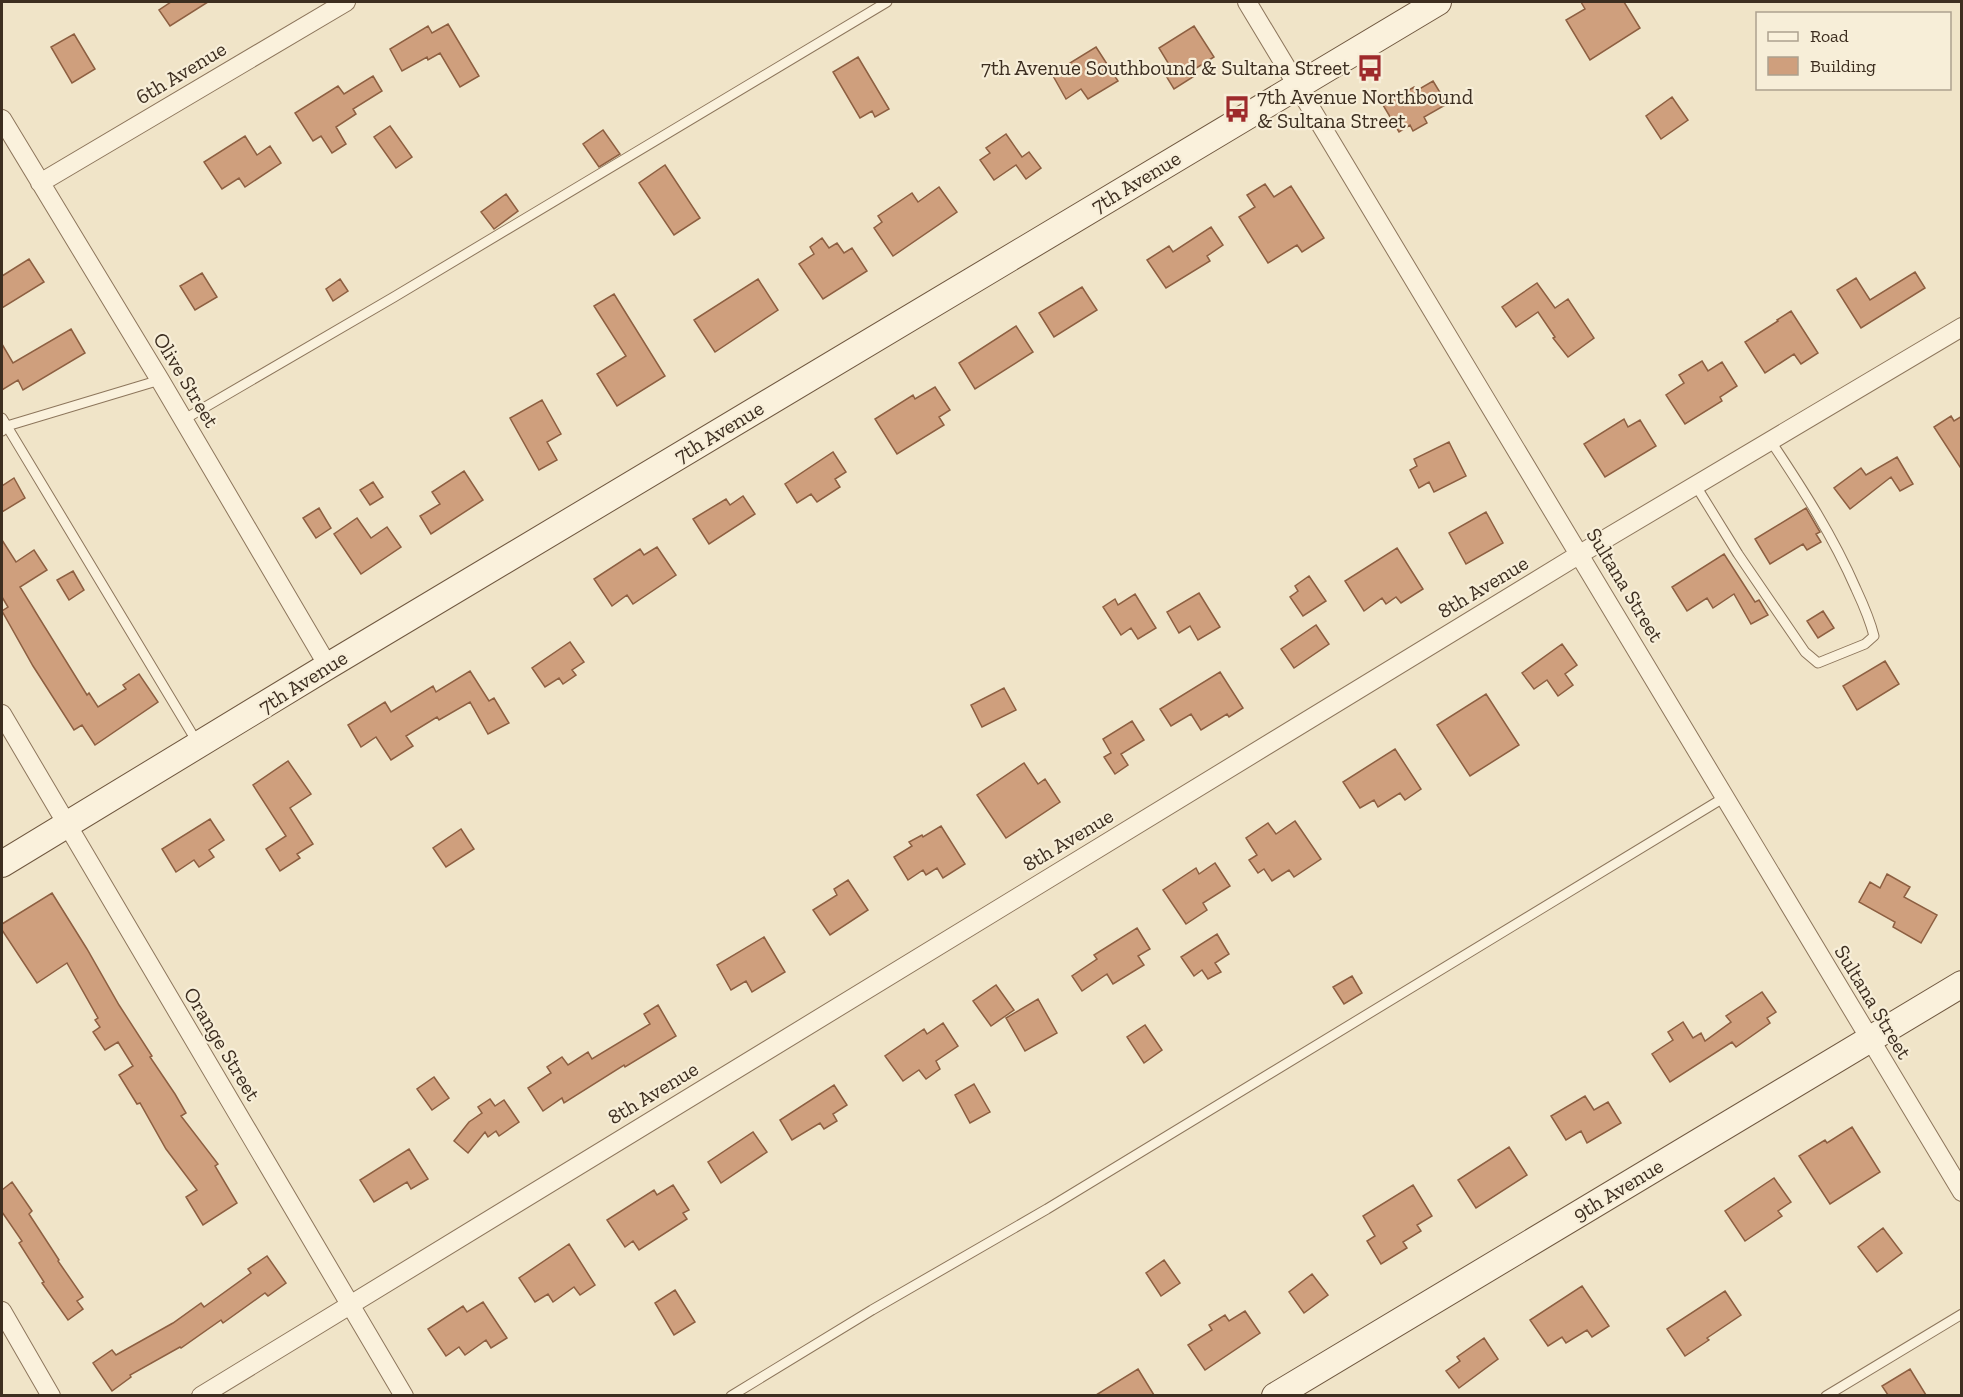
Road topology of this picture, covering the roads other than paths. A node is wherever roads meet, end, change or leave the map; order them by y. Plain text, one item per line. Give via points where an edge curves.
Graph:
1 (346, 2) edge
2 (887, 2) edge
3 (1247, 2) edge
4 (1438, 2) edge
5 (1297, 86) junction
6 (2, 119) edge
7 (40, 183) junction
8 (1962, 327) edge
9 (160, 380) junction
10 (183, 420) junction
11 (3, 425) edge
12 (1770, 440) junction
13 (1696, 486) junction
14 (1580, 554) junction
15 (328, 666) junction
16 (2, 714) edge
17 (199, 746) junction
18 (1725, 797) junction
19 (67, 825) junction
20 (2, 864) edge
21 (1962, 984) edge
22 (1869, 1039) junction
23 (1962, 1192) edge
24 (349, 1304) junction
25 (2, 1311) edge
26 (1962, 1314) edge
27 (51, 1395) edge
28 (201, 1395) edge
29 (404, 1395) edge
30 (731, 1395) edge
31 (1275, 1395) edge
32 (1826, 1395) edge

1 - 7 street, 6th Avenue
2 - 10 lane
3 - 5 street, Sultana Street
4 - 5 street, 7th Avenue
5 - 14 street, Sultana Street
5 - 15 street, 7th Avenue
6 - 7 street, Olive Street
7 - 9 street, Olive Street
8 - 12 street, 8th Avenue
9 - 10 street, Olive Street
9 - 11 lane
10 - 15 street, Olive Street
11 - 17 lane
12 - 13 street, 8th Avenue
12 - 13 lane via 1812,503 1846,565 1871,622 1874,636 1865,644 1818,663 1805,652
13 - 14 street, 8th Avenue
14 - 18 street, Sultana Street
14 - 24 street, 8th Avenue
15 - 17 street, 7th Avenue
16 - 19 street, Orange Street
17 - 19 street, 7th Avenue
18 - 22 street, Sultana Street
18 - 30 lane via 1047,1209
19 - 20 street, 7th Avenue
19 - 24 street, Orange Street
21 - 22 street, 9th Avenue
22 - 23 street, Sultana Street
22 - 31 street, 9th Avenue
24 - 28 street, 8th Avenue
24 - 29 street, Orange Street
25 - 27 street
26 - 32 lane

